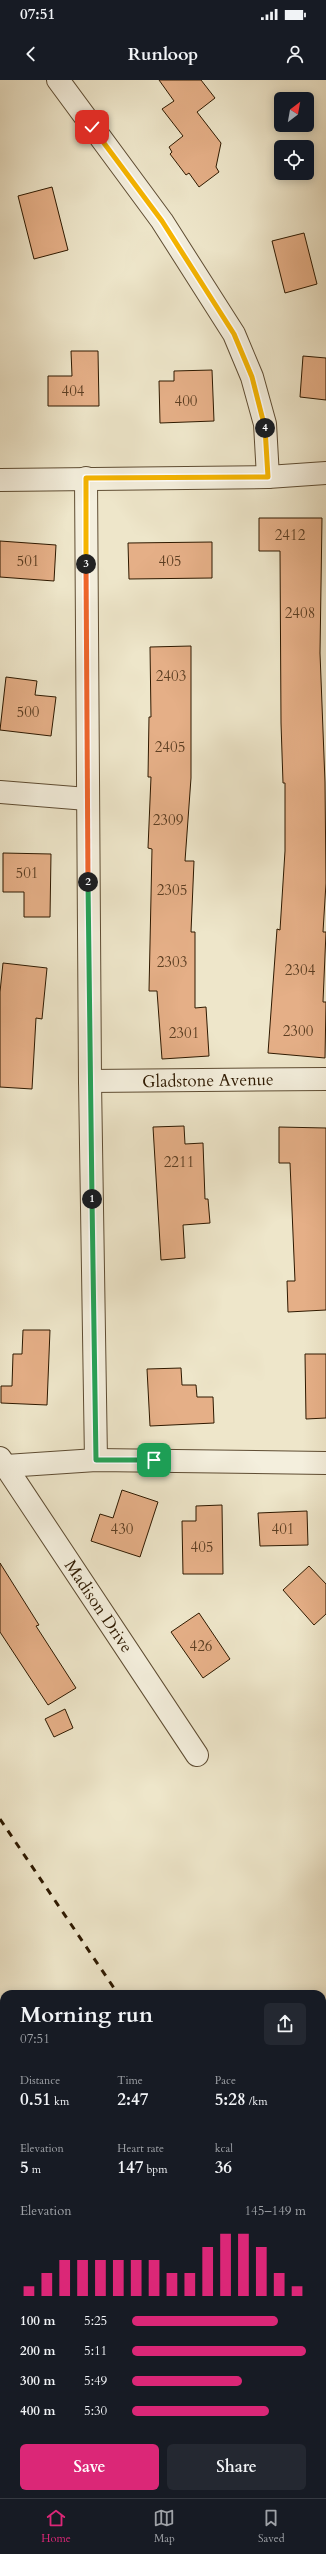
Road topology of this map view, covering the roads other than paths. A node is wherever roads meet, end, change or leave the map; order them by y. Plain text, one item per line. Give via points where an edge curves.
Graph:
1 (58, 80) edge
2 (326, 473) edge
3 (268, 477) junction
4 (86, 478) junction
5 (0, 480) edge
6 (0, 792) edge
7 (87, 798) junction
8 (326, 1079) edge
9 (90, 1081) junction
10 (96, 1460) junction
11 (3, 1462) edge
12 (326, 1463) edge
13 (197, 1755) dead end

1 - 3 street via 162,221 234,334 252,377 265,424
2 - 3 street
3 - 4 street
4 - 5 street
4 - 7 street
6 - 7 street
7 - 9 street
8 - 9 street, Gladstone Avenue
9 - 10 street
10 - 11 street
10 - 12 street
11 - 13 street, Madison Drive

